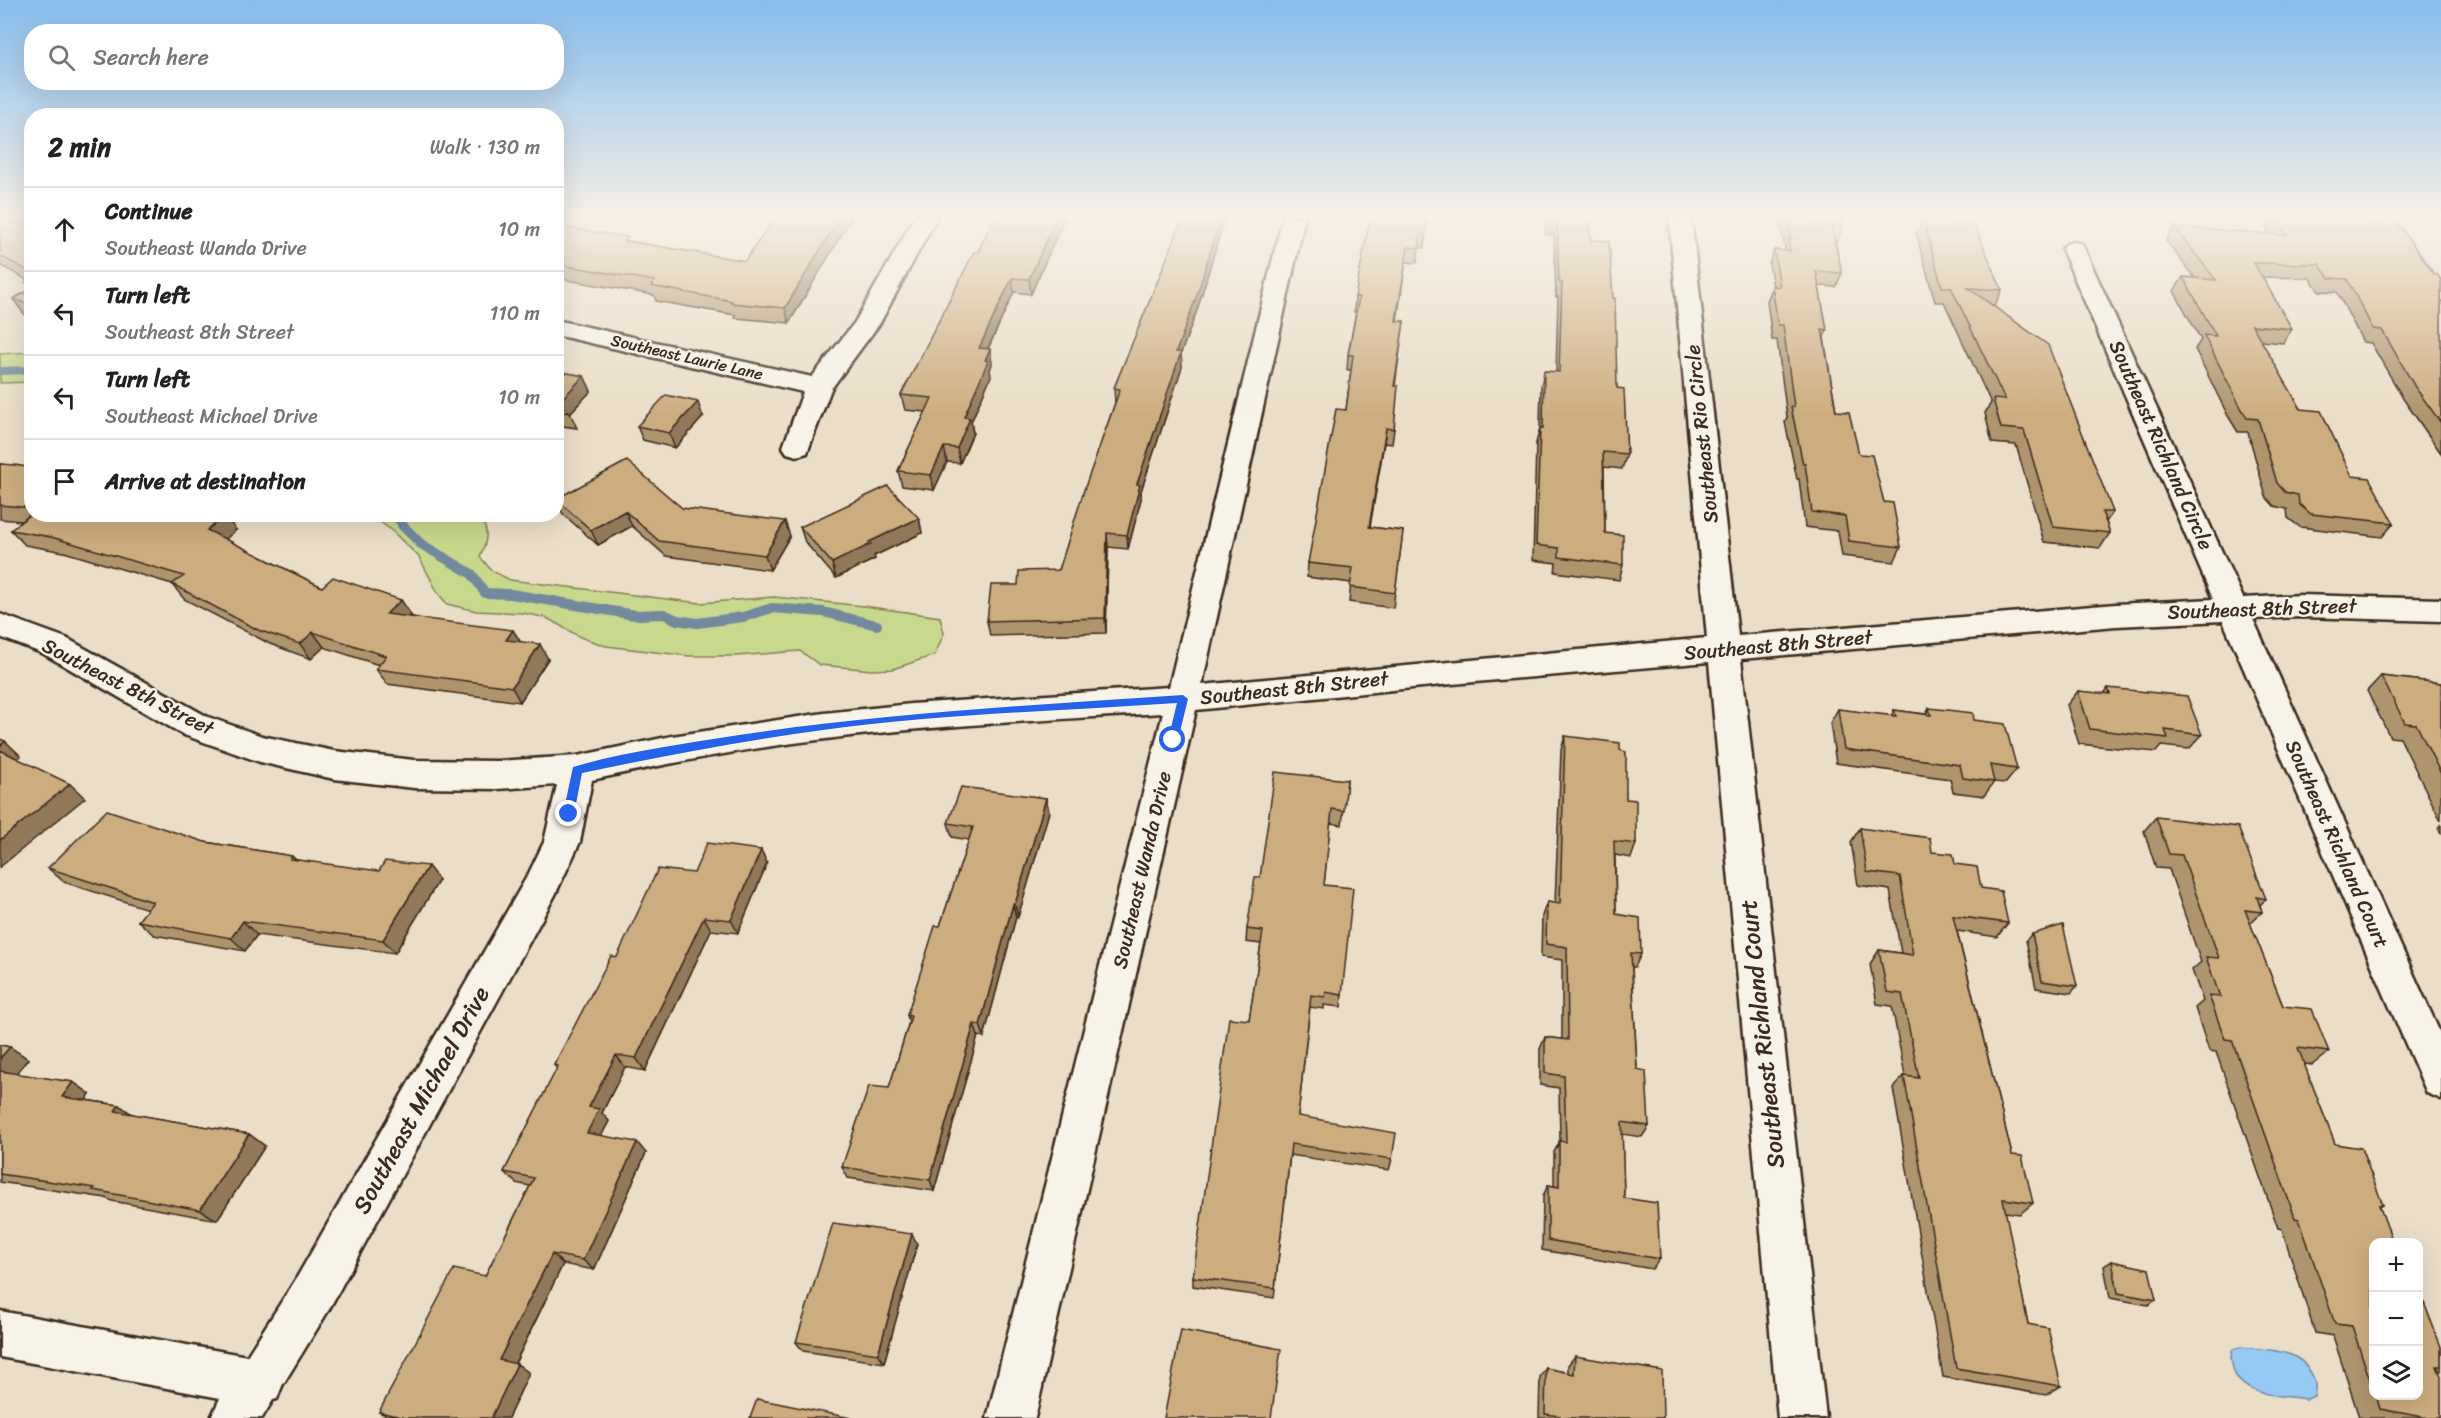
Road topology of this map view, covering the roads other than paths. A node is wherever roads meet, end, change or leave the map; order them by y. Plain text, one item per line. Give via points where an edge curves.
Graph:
1 (889, 283) edge
2 (1279, 283) edge
3 (1687, 283) edge
4 (2089, 283) edge
5 (564, 329) edge
6 (818, 387) junction
7 (797, 447) dead end
8 (2233, 608) junction
9 (2441, 610) edge
10 (0, 625) edge
11 (1723, 650) junction
12 (1183, 699) junction
13 (577, 770) junction
14 (2441, 1080) edge
15 (0, 1334) edge
16 (260, 1382) junction
17 (235, 1418) edge
18 (1011, 1418) edge
19 (1802, 1418) edge

1 - 6 street via 867,323
2 - 12 street, Southeast Wanda Drive
3 - 11 street, Southeast Rio Circle
4 - 8 street, Southeast Richland Circle
5 - 6 street, Southeast Laurie Lane
6 - 7 street
8 - 9 street, Southeast 8th Street via 2354,606
8 - 11 street, Southeast 8th Street
8 - 14 street, Southeast Richland Court
10 - 13 street, Southeast 8th Street via 55,646 196,726 260,749 334,765 414,774 497,775
11 - 12 street, Southeast 8th Street
11 - 19 street, Southeast Richland Court
12 - 13 street, Southeast 8th Street via 824,726 672,749
12 - 18 street, Southeast Wanda Drive
13 - 16 street, Southeast Michael Drive via 562,842 542,884
15 - 16 street
16 - 17 street, Southeast Michael Drive

